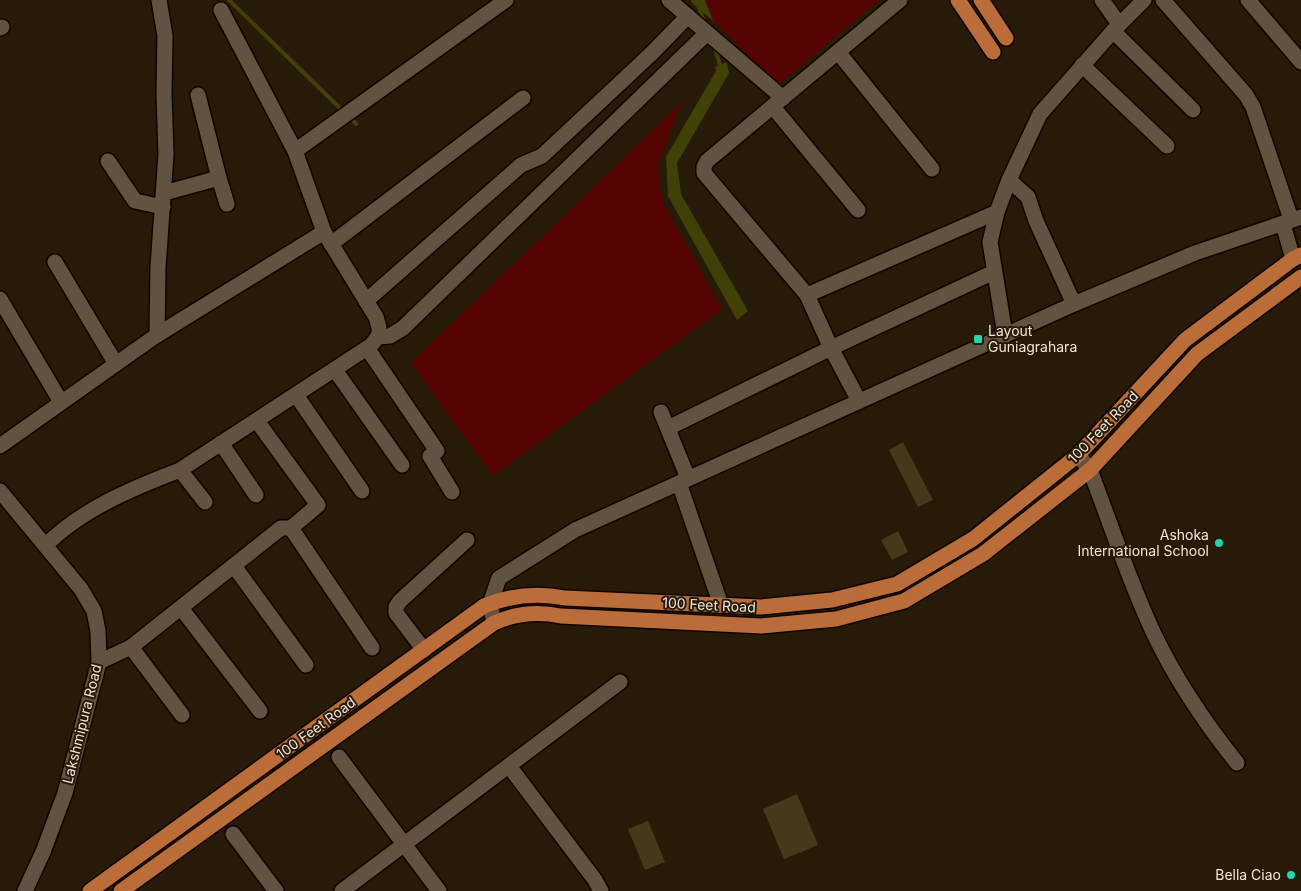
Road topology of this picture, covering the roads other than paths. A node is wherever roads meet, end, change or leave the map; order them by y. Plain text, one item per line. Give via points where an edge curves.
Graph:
1 (159, 0) edge
2 (506, 0) edge
3 (669, 0) edge
4 (900, 0) edge
5 (958, 0) edge
6 (981, 0) edge
7 (1102, 0) edge
8 (1144, 0) edge
9 (1163, 0) edge
10 (1248, 0) edge
11 (221, 10) dead end
12 (691, 19) junction
13 (1116, 28) junction
14 (713, 38) junction
15 (1006, 38) dead end
16 (838, 52) junction
17 (993, 52) dead end
18 (1301, 62) edge
19 (1082, 65) junction
20 (198, 95) dead end
21 (523, 98) dead end
22 (778, 102) junction
23 (1193, 110) dead end
24 (1166, 146) dead end
25 (294, 151) junction
26 (108, 162) dead end
27 (932, 170) dead end
28 (219, 178) junction
29 (1009, 180) junction
30 (164, 200) junction
31 (226, 204) dead end
32 (858, 210) dead end
33 (997, 212) junction
34 (1292, 220) edge
35 (327, 238) junction
36 (1297, 257) edge
37 (55, 262) dead end
38 (994, 272) junction
39 (1300, 281) edge
40 (807, 295) junction
41 (0, 300) edge
42 (366, 301) junction
43 (1074, 304) junction
44 (157, 335) junction
45 (1005, 335) junction
46 (378, 337) junction
47 (368, 348) junction
48 (831, 348) junction
49 (116, 364) junction
50 (335, 370) junction
51 (296, 396) junction
52 (859, 401) junction
53 (61, 402) junction
54 (661, 412) dead end
55 (257, 421) junction
56 (668, 428) junction
57 (221, 443) junction
58 (0, 446) edge
59 (1078, 455) junction
60 (402, 465) dead end
61 (180, 470) junction
62 (1090, 470) junction
63 (684, 481) junction
64 (0, 491) edge
65 (362, 491) dead end
66 (452, 492) dead end
67 (256, 495) dead end
68 (205, 502) dead end
69 (291, 528) junction
70 (467, 540) dead end
71 (46, 545) junction
72 (234, 566) junction
73 (490, 604) junction
74 (721, 606) junction
75 (181, 608) junction
76 (494, 622) junction
77 (131, 647) junction
78 (372, 648) dead end
79 (424, 650) junction
80 (99, 662) junction
81 (306, 665) dead end
82 (620, 682) dead end
83 (260, 711) dead end
84 (182, 715) dead end
85 (340, 757) dead end
86 (1237, 763) dead end
87 (509, 766) junction
88 (233, 834) dead end
89 (404, 844) junction
90 (25, 891) edge
91 (90, 891) edge
92 (121, 891) edge
93 (276, 891) edge
94 (342, 891) edge
95 (440, 891) edge
96 (601, 891) edge

1 - 30 street via 165,36
2 - 25 street
3 - 12 street
4 - 16 street
5 - 17 main road
6 - 15 main road
7 - 13 street
8 - 13 street
9 - 34 street via 1246,95
10 - 18 street
11 - 25 street
12 - 14 street
12 - 42 street via 542,156 521,165
13 - 19 street
13 - 23 street
14 - 22 street
14 - 46 street via 402,328 390,336
16 - 22 street
16 - 27 street
19 - 24 street
19 - 29 street via 1040,114
20 - 28 street
21 - 35 street
22 - 32 street
22 - 40 street via 707,160 704,173
25 - 35 street
26 - 30 street via 135,201
28 - 30 street
28 - 31 street
29 - 33 street
29 - 43 street via 1028,197 1036,222
30 - 44 street via 158,267
33 - 38 street via 990,242
33 - 40 street
34 - 36 street
34 - 43 street via 1195,253
35 - 42 street
35 - 44 street
36 - 59 main road, 100 Feet Road via 1185,340
37 - 49 street
38 - 45 street
38 - 48 street
39 - 62 main road, 100 Feet Road via 1197,354
40 - 48 street
41 - 53 street
42 - 46 street via 380,329
43 - 45 street
44 - 49 street
45 - 52 street
46 - 47 street
47 - 50 street
47 - 66 street via 437,450 430,456
48 - 52 street
48 - 56 street
49 - 53 street
50 - 51 street
50 - 60 street
51 - 55 street
51 - 65 street
52 - 63 street
53 - 58 street
54 - 56 street
55 - 57 street
55 - 69 street via 318,505
56 - 63 street
57 - 61 street
57 - 67 street
59 - 62 street
59 - 74 main road, 100 Feet Road via 972,539 897,584 832,600 761,607
61 - 68 street
61 - 71 street via 89,512
62 - 76 main road, 100 Feet Road via 983,554 904,601 836,618 761,626 540,613 520,614
62 - 86 street via 1155,635 1189,695
63 - 73 street via 575,530 499,578
63 - 74 street
64 - 71 street, Lakshmipura Road
69 - 72 street via 281,528
69 - 78 street
70 - 79 street via 396,607 396,614
71 - 80 street, Lakshmipura Road via 94,611
72 - 75 street
72 - 81 street
73 - 74 main road, 100 Feet Road via 517,596 542,594
73 - 76 street
73 - 79 main road, 100 Feet Road
75 - 77 street
75 - 83 street
76 - 92 main road, 100 Feet Road
77 - 80 street
77 - 84 street
79 - 91 main road, 100 Feet Road
80 - 90 street, Lakshmipura Road via 65,793
82 - 87 street
85 - 89 street
87 - 89 street
87 - 96 street
88 - 93 street
89 - 94 street
89 - 95 street

